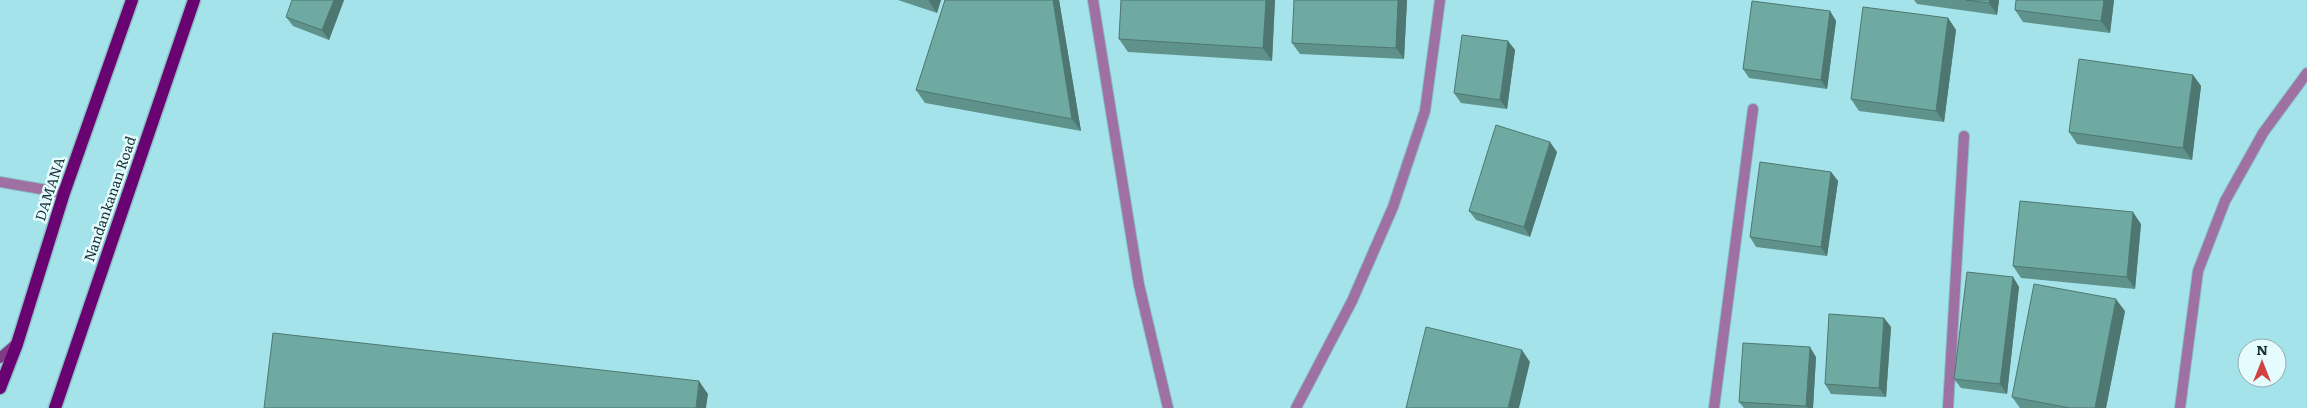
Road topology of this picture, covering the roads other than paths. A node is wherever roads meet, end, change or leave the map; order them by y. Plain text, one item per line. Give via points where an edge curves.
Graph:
1 (132, 0) edge
2 (194, 0) edge
3 (1093, 0) edge
4 (1440, 0) edge
5 (2307, 74) edge
6 (1753, 109) dead end
7 (1964, 136) dead end
8 (0, 182) edge
9 (64, 193) junction
10 (17, 344) junction
11 (0, 358) edge
12 (0, 388) edge
13 (55, 408) edge
14 (1168, 408) edge
15 (1296, 408) edge
16 (1714, 408) edge
17 (1948, 408) edge
18 (2180, 408) edge

1 - 9 main road, DAMANA
2 - 13 main road, Nandankanan Road
3 - 14 street via 1139,286
4 - 15 street via 1425,111 1393,207 1352,301
5 - 18 street via 2263,133 2225,201 2198,271
6 - 16 street
7 - 17 street
8 - 9 street
9 - 10 main road, DAMANA
10 - 11 main road
10 - 12 main road, DAMANA

